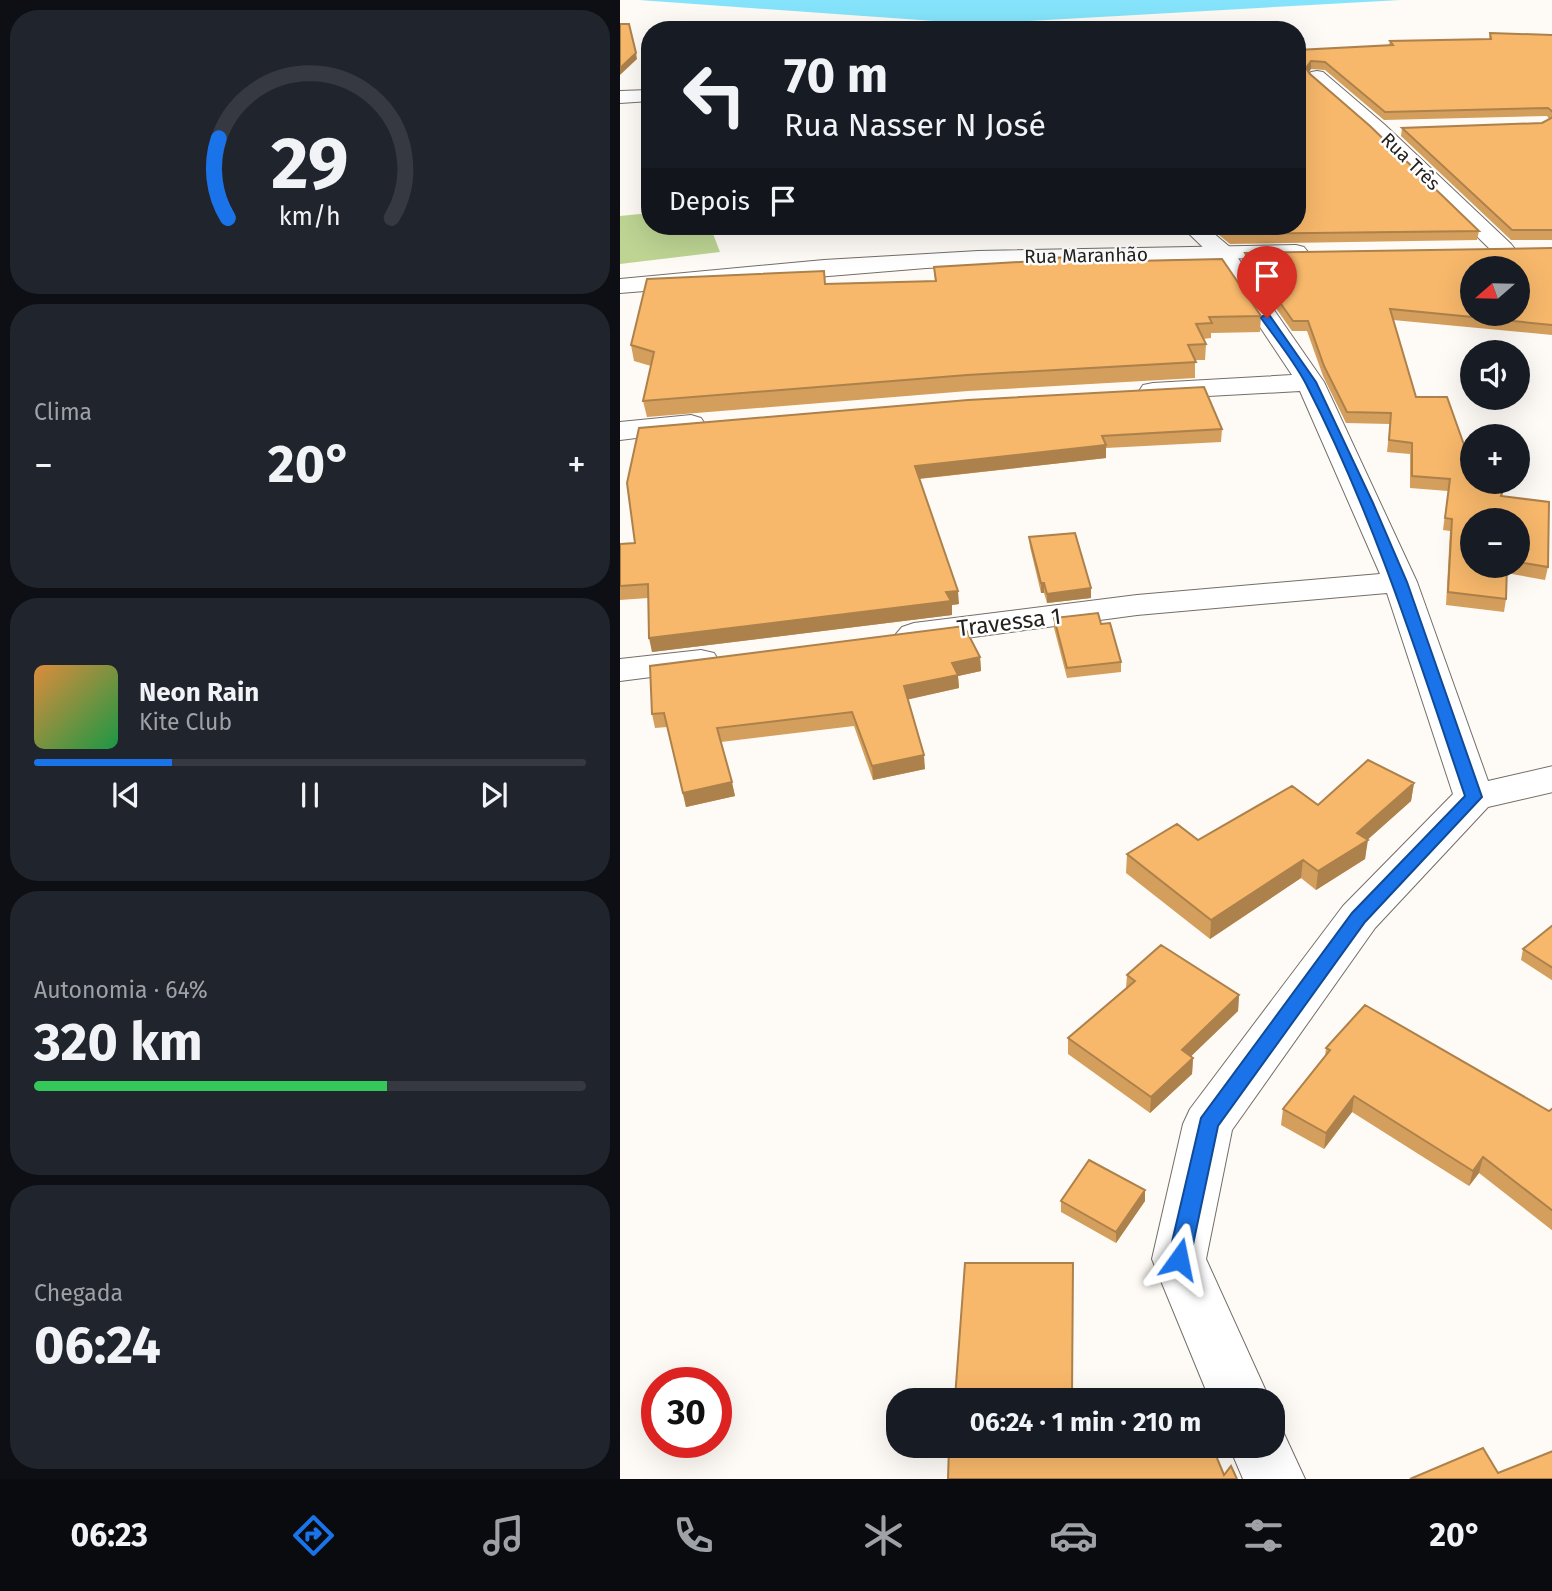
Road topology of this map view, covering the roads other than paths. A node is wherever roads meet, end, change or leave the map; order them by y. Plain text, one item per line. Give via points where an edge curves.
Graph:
1 (1317, 76) edge
2 (641, 96) edge
3 (620, 97) edge
4 (1405, 128) edge
5 (1378, 129) junction
6 (1202, 235) edge
7 (1503, 249) junction
8 (1528, 249) edge
9 (1476, 250) edge
10 (1316, 252) edge
11 (1223, 253) junction
12 (620, 286) edge
13 (1311, 382) junction
14 (1132, 392) edge
15 (716, 422) edge
16 (620, 431) edge
17 (1400, 582) junction
18 (889, 637) edge
19 (737, 657) edge
20 (620, 670) edge
21 (1553, 779) edge
22 (1474, 797) junction
23 (1235, 1388) edge
24 (1264, 1458) edge
25 (1274, 1479) edge

1 - 5 street, Rua Três
2 - 3 street
4 - 5 street
5 - 7 street, Rua Três
6 - 11 street
7 - 8 street
7 - 9 street
10 - 11 street, Rua Maranhão
11 - 12 street, Rua Maranhão via 912,261
11 - 13 street
13 - 14 street
13 - 17 street
15 - 16 street
17 - 18 street, Travessa 1 via 1137,605
17 - 22 street
19 - 20 street
21 - 22 street
22 - 23 street via 1359,917 1208,1124 1179,1259
24 - 25 street

